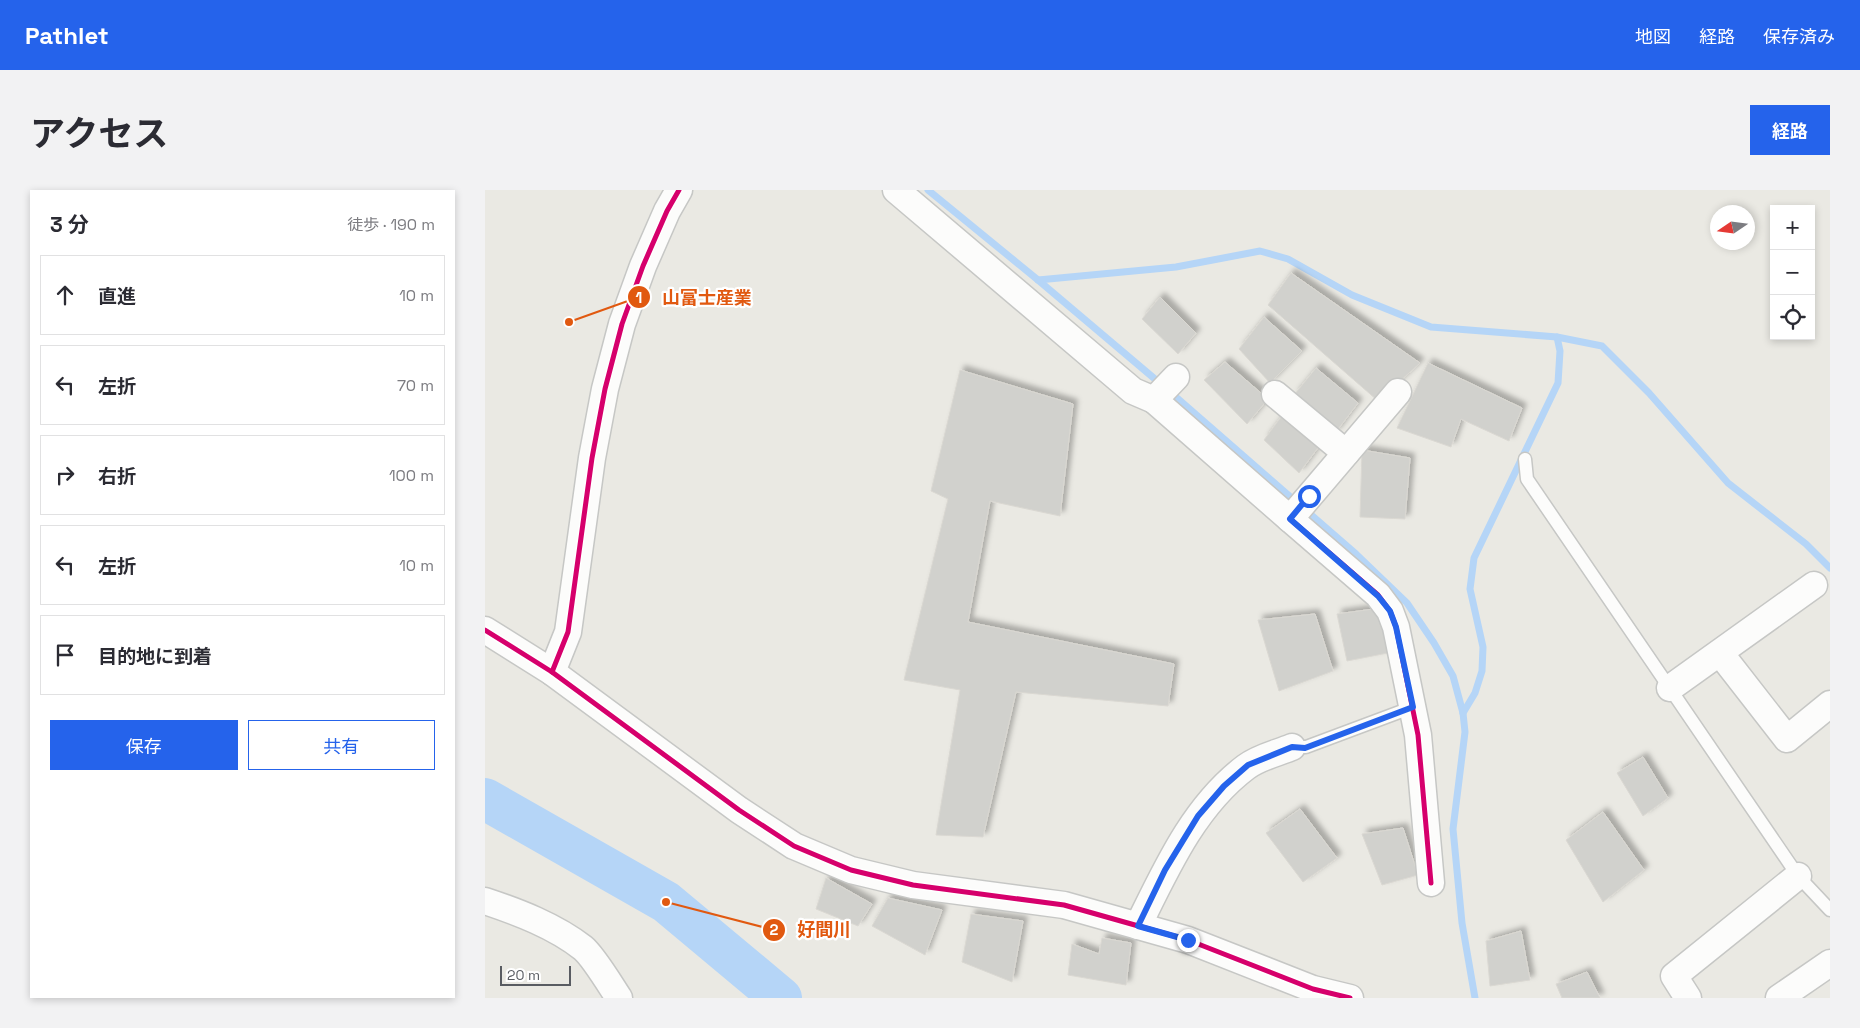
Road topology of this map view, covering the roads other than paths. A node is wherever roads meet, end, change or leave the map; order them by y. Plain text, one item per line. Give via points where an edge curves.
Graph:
1 (679, 190) edge
2 (896, 190) edge
3 (1176, 377) dead end
4 (1398, 392) dead end
5 (1275, 394) dead end
6 (1156, 398) junction
7 (1346, 453) junction
8 (1525, 459) dead end
9 (1298, 509) junction
10 (1814, 585) dead end
11 (485, 630) edge
12 (1719, 652) junction
13 (552, 672) junction
14 (1670, 688) junction
15 (1830, 704) edge
16 (1413, 707) junction
17 (1292, 747) joint
18 (1798, 876) junction
19 (1431, 883) dead end
20 (485, 901) edge
21 (1830, 910) edge
22 (1138, 926) junction
23 (1830, 963) edge
24 (619, 998) edge
25 (1350, 998) edge
26 (1688, 998) edge
27 (1779, 998) edge

1 - 13 street via 643,266 617,343 592,458 568,632
2 - 6 street via 1133,391
3 - 6 street
4 - 7 street
5 - 7 street
6 - 9 street
7 - 9 street
8 - 14 lane via 1527,479
9 - 16 street via 1390,611
10 - 12 street
11 - 13 street
12 - 14 street
12 - 15 street via 1787,739
13 - 22 street via 739,810 810,853 851,870 904,883 1064,904
14 - 18 lane
16 - 17 lane via 1305,748
16 - 19 street
17 - 22 street via 1248,765 1198,816 1165,870
18 - 21 lane
18 - 26 street via 1674,976
20 - 24 street via 559,932 584,949
22 - 25 street via 1188,940 1313,989
23 - 27 street

